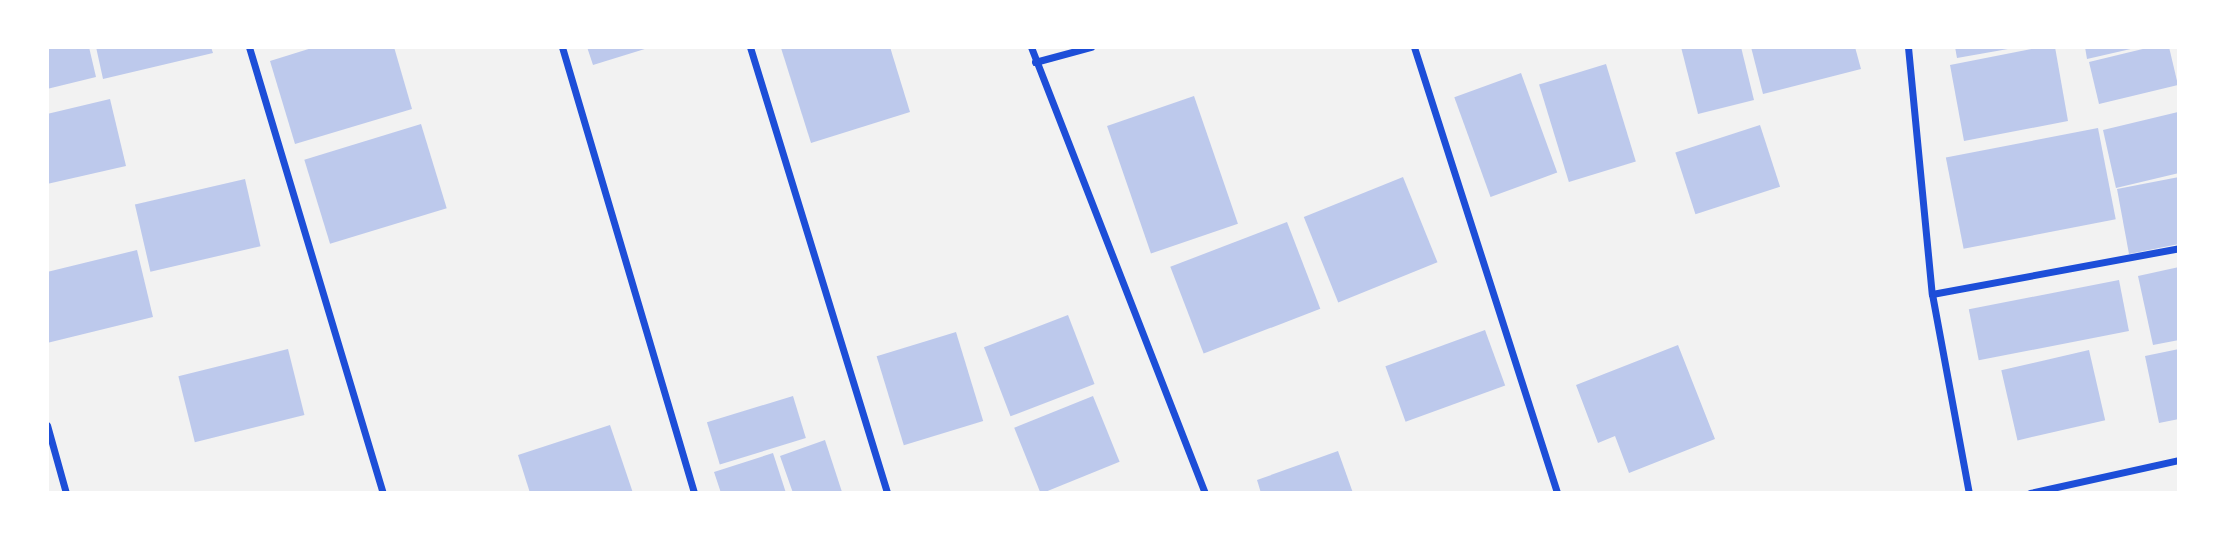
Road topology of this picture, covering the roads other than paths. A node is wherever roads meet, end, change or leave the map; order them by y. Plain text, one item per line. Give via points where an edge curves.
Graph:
1 (249, 47) edge
2 (562, 47) edge
3 (750, 47) edge
4 (1031, 47) edge
5 (1091, 47) edge
6 (1414, 47) edge
7 (1908, 47) edge
8 (1035, 62) junction
9 (2179, 248) edge
10 (1932, 294) junction
11 (47, 425) edge
12 (2179, 460) edge
13 (66, 493) edge
14 (383, 493) edge
15 (694, 493) edge
16 (887, 493) edge
17 (1205, 493) edge
18 (1557, 493) edge
19 (1969, 493) edge
20 (2030, 493) edge

1 - 14 street
2 - 15 street
3 - 16 street
4 - 8 street
5 - 8 street
6 - 18 street
7 - 10 street
8 - 17 street
9 - 10 street
10 - 19 street
11 - 13 street
12 - 20 street

